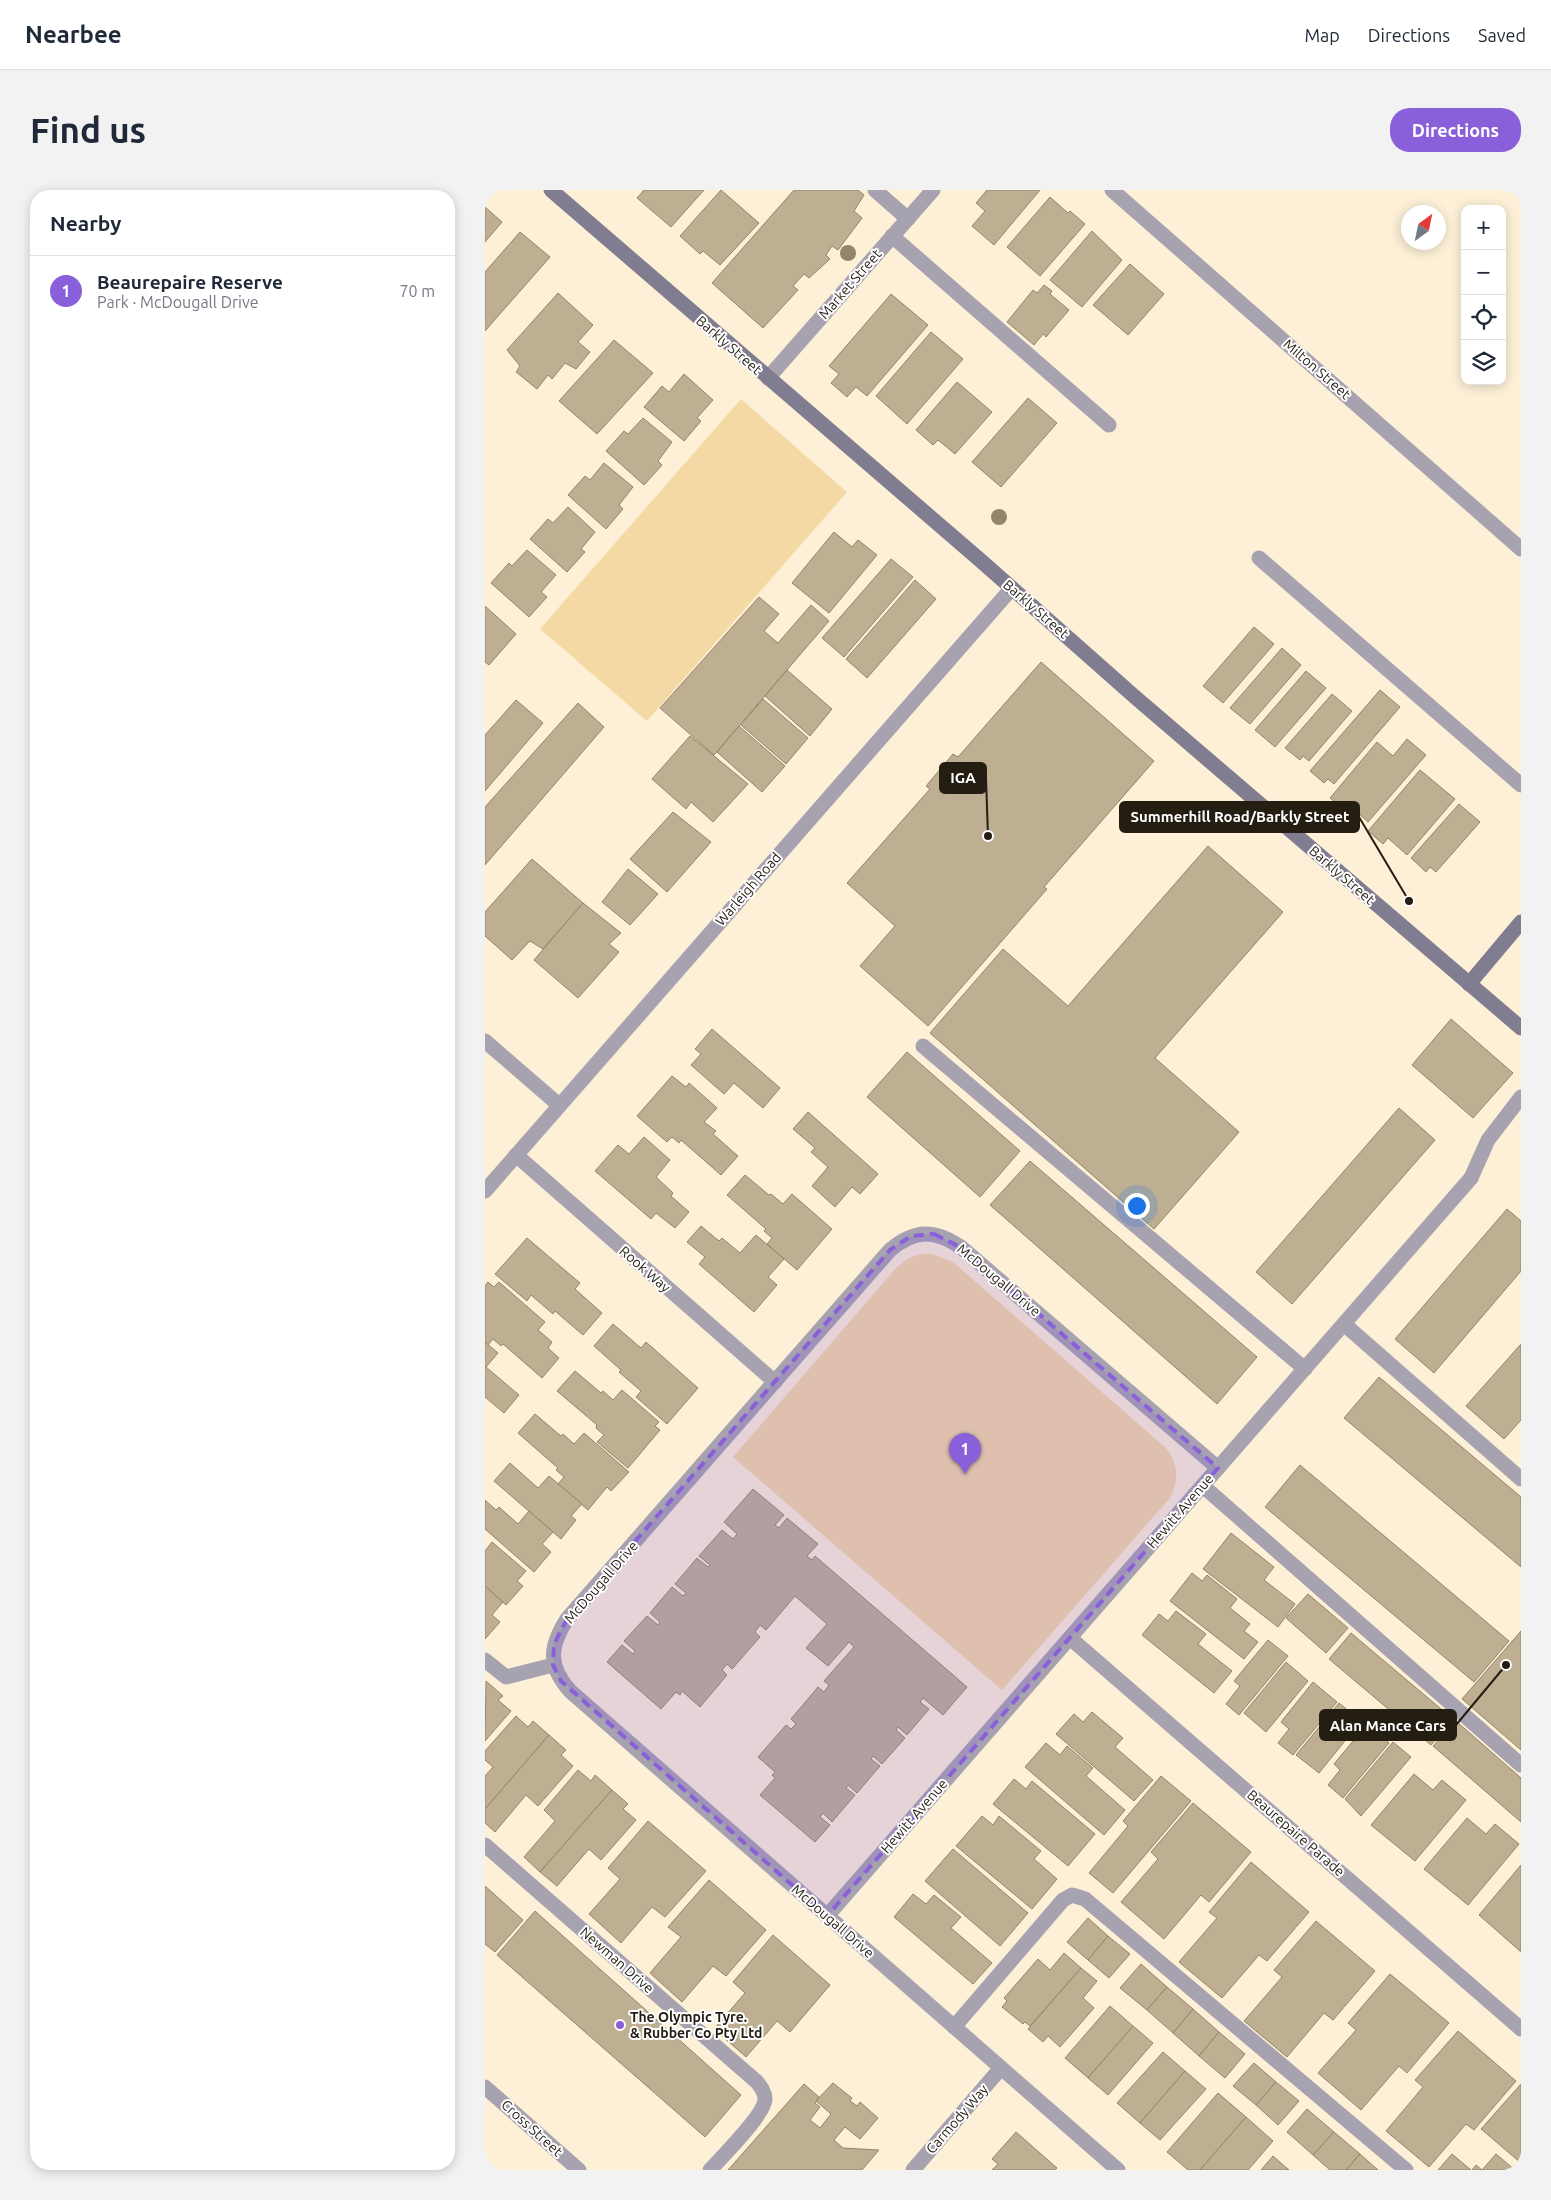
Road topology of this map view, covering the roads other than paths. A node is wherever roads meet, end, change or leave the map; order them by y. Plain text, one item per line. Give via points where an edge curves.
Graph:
1 (551, 190) edge
2 (875, 190) edge
3 (933, 190) edge
4 (1112, 190) edge
5 (908, 219) junction
6 (892, 236) junction
7 (767, 378) junction
8 (1109, 425) dead end
9 (1521, 549) edge
10 (1259, 558) dead end
11 (1012, 588) junction
12 (1521, 785) edge
13 (1521, 922) edge
14 (1469, 984) junction
15 (1521, 1028) edge
16 (485, 1041) edge
17 (923, 1046) dead end
18 (1521, 1097) edge
19 (559, 1105) junction
20 (516, 1155) junction
21 (485, 1191) edge
22 (1343, 1324) junction
23 (1305, 1369) junction
24 (775, 1382) junction
25 (1218, 1468) junction
26 (1521, 1479) edge
27 (1203, 1486) junction
28 (1071, 1638) junction
29 (485, 1660) edge
30 (553, 1665) junction
31 (1521, 1765) edge
32 (485, 1845) edge
33 (827, 1916) junction
34 (954, 2027) junction
35 (1521, 2029) edge
36 (1001, 2068) junction
37 (485, 2086) edge
38 (579, 2170) edge
39 (710, 2170) edge
40 (913, 2170) edge
41 (1118, 2170) edge
42 (1406, 2170) edge

1 - 7 street, Barkly Street
2 - 5 street
3 - 5 street, Market Street
4 - 9 street, Milton Street
5 - 6 street, Market Street
6 - 7 street, Market Street
6 - 8 street
7 - 11 street, Barkly Street
10 - 12 street
11 - 14 street, Barkly Street
11 - 19 street, Warleigh Road
13 - 14 street
14 - 15 street, Barkly Street
16 - 19 street
17 - 23 street
18 - 22 street, Hewitt Avenue via 1488,1140 1471,1178
19 - 20 street, Warleigh Road
20 - 21 street, Warleigh Road
20 - 24 street, Rook Way
22 - 23 street, Hewitt Avenue
22 - 26 street
23 - 25 street, Hewitt Avenue
24 - 25 street, McDougall Drive via 889,1250 911,1236 934,1234 962,1248
24 - 30 street, McDougall Drive via 567,1619 554,1644
25 - 27 street, Hewitt Avenue
27 - 28 street, Hewitt Avenue
27 - 31 street
28 - 33 street, Hewitt Avenue
28 - 35 street, Beaurepaire Parade
29 - 30 street via 506,1677
30 - 33 street, McDougall Drive via 570,1692
32 - 39 street, Newman Drive via 763,2089 765,2098 759,2114
33 - 34 street, McDougall Drive
34 - 36 street, McDougall Drive
34 - 42 street via 1063,1900 1072,1895 1085,1899
36 - 40 street, Carmody Way
36 - 41 street, McDougall Drive
37 - 38 street, Cross Street

